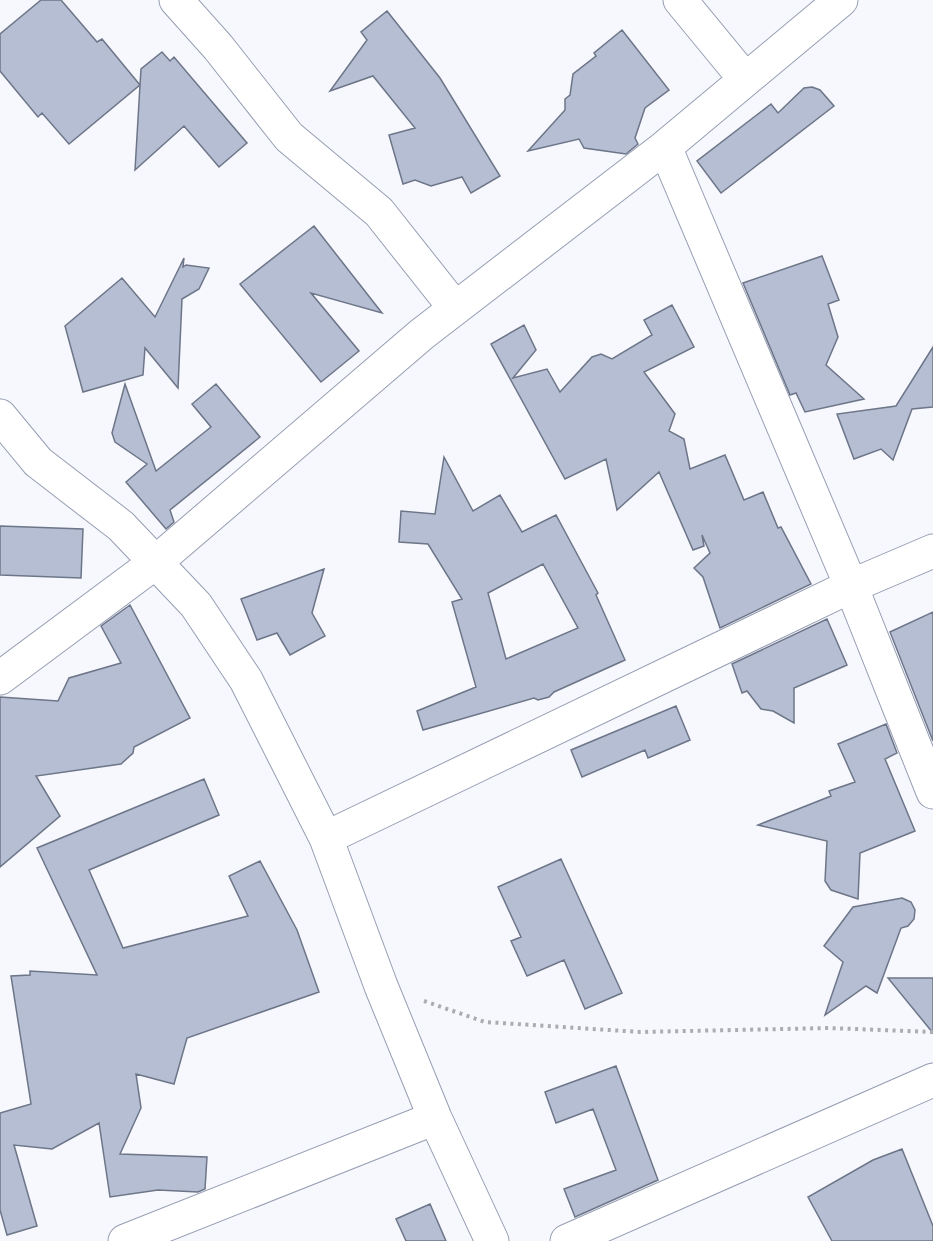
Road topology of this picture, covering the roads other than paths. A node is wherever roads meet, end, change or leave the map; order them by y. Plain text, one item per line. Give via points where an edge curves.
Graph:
1 (176, 0) edge
2 (680, 0) edge
3 (840, 0) edge
4 (745, 79) junction
5 (665, 147) junction
6 (455, 308) junction
7 (0, 416) edge
8 (933, 551) edge
9 (156, 562) junction
10 (851, 586) junction
11 (0, 678) edge
12 (933, 792) edge
13 (326, 838) junction
14 (933, 1080) edge
15 (435, 1118) junction
16 (125, 1241) edge
17 (492, 1241) edge
18 (567, 1241) edge

1 - 6 street via 289,137 379,212
2 - 4 street
3 - 4 street
4 - 5 street
5 - 6 street
5 - 10 street
6 - 9 street
7 - 9 street via 38,462 122,526
8 - 10 street
9 - 11 street
9 - 13 street via 196,605 246,680
10 - 12 street
10 - 13 street
13 - 15 street
14 - 18 street
15 - 16 street
15 - 17 street

